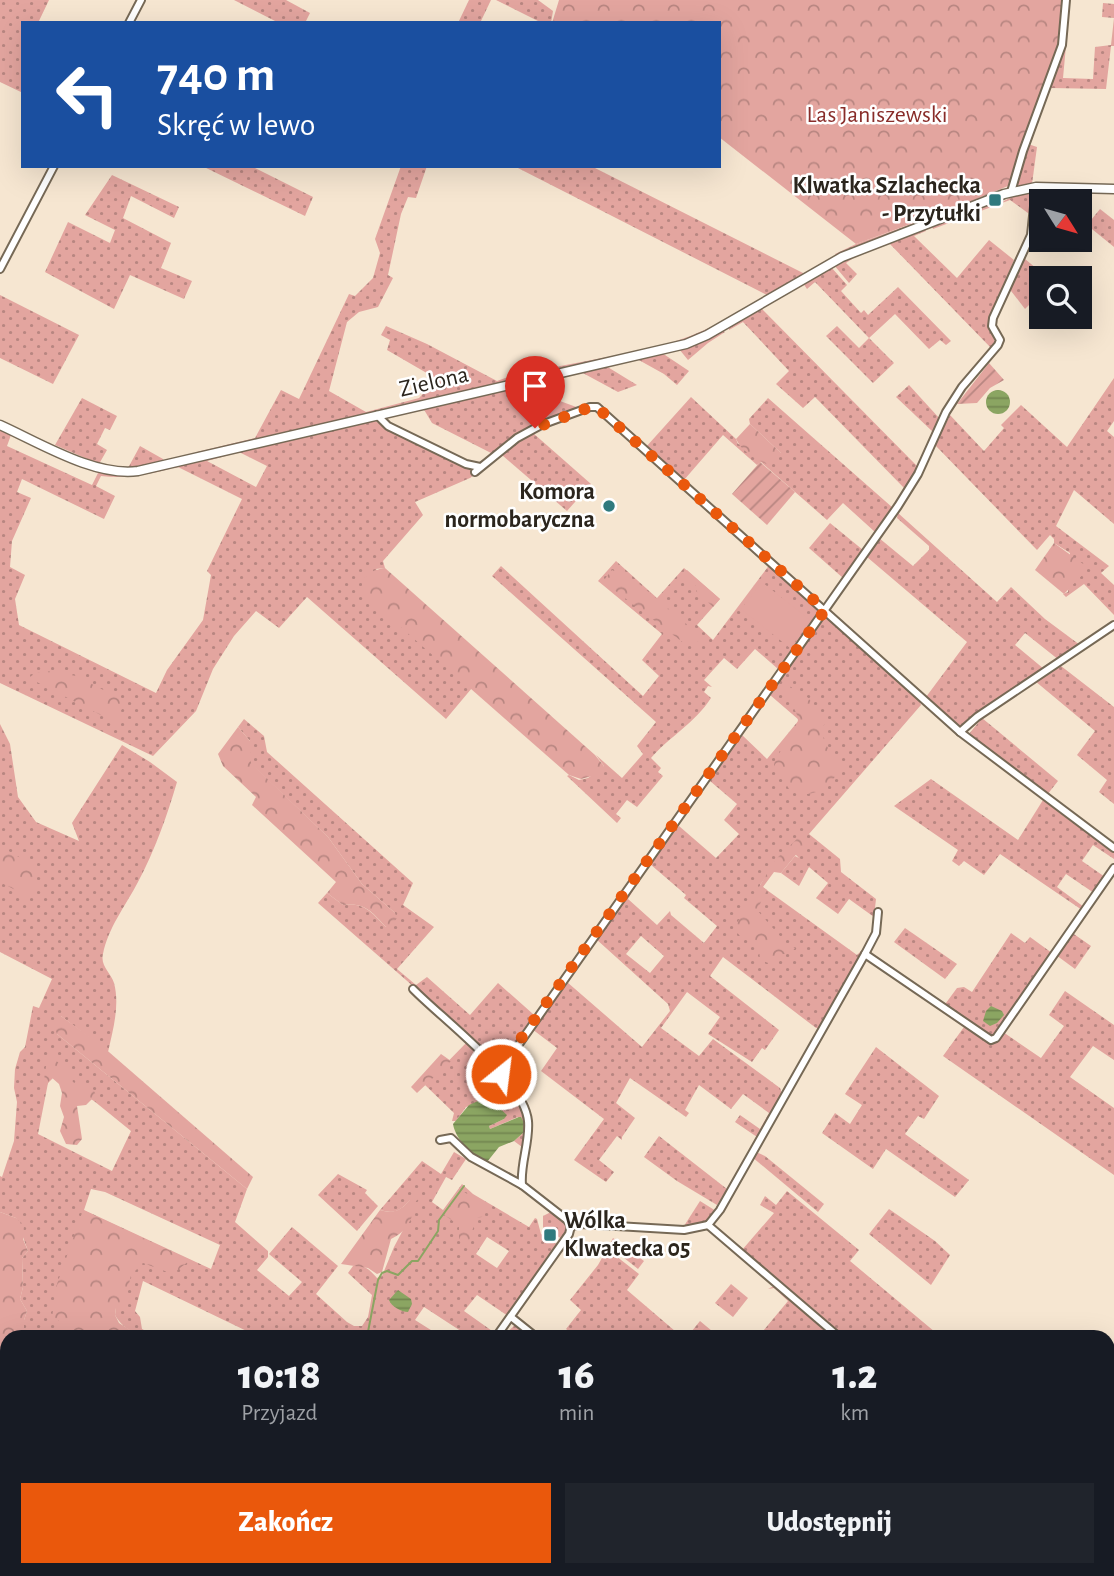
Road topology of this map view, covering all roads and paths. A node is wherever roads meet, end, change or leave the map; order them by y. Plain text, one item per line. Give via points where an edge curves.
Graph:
1 (141, 0) edge
2 (1066, 0) edge
3 (130, 21) edge
4 (53, 168) edge
5 (1036, 187) junction
6 (1114, 189) edge
7 (1011, 192) junction
8 (0, 269) edge
9 (377, 415) junction
10 (0, 425) edge
11 (825, 610) junction
12 (1114, 625) edge
13 (960, 732) junction
14 (1114, 848) edge
15 (1114, 868) edge
16 (878, 912) dead end
17 (865, 954) junction
18 (413, 989) dead end
19 (500, 1071) junction
20 (440, 1140) dead end
21 (522, 1185) junction
22 (708, 1225) junction
23 (571, 1226) junction
24 (511, 1317) junction
25 (501, 1330) edge
26 (527, 1330) edge
27 (831, 1330) edge

1 - 3 street
2 - 7 street via 1062,45
4 - 8 street
5 - 6 street, Zielona
5 - 7 street, Zielona
5 - 11 street via 1031,235 993,318 998,345 946,412 918,474
7 - 9 street, Zielona via 864,248 686,344
9 - 10 street, Zielona via 124,473 92,467
9 - 11 street via 388,426 478,469 528,432 597,407
11 - 13 street
11 - 19 street
12 - 13 street
13 - 14 street
15 - 17 street via 996,1038 986,1039
16 - 17 street via 876,933
17 - 22 street
18 - 19 street
19 - 21 street via 527,1114
20 - 21 street via 451,1138 471,1157
21 - 23 street
22 - 23 street via 684,1230
22 - 27 street
23 - 24 street
24 - 25 street
24 - 26 street

